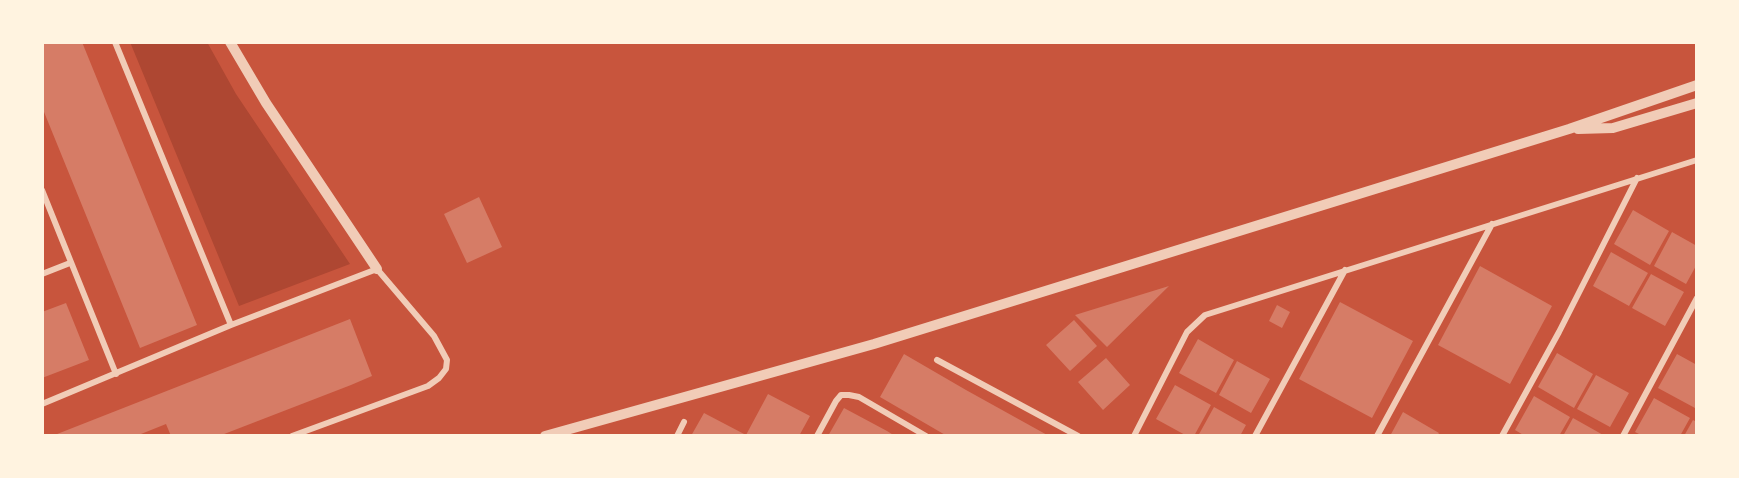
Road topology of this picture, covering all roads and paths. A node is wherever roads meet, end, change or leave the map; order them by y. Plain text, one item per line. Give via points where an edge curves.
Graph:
1 (115, 42) edge
2 (230, 42) edge
3 (1697, 85) edge
4 (1697, 103) edge
5 (1569, 129) junction
6 (1697, 160) edge
7 (1637, 178) junction
8 (42, 190) edge
9 (1492, 224) junction
10 (70, 263) junction
11 (377, 269) junction
12 (1345, 270) junction
13 (42, 274) edge
14 (1697, 298) edge
15 (231, 325) junction
16 (937, 360) dead end
17 (116, 374) junction
18 (42, 404) edge
19 (684, 422) dead end
20 (291, 436) edge
21 (545, 436) edge
22 (677, 436) edge
23 (817, 436) edge
24 (926, 436) edge
25 (1078, 436) edge
26 (1134, 436) edge
27 (1255, 436) edge
28 (1377, 436) edge
29 (1502, 436) edge
30 (1623, 436) edge

1 - 15 street
2 - 11 street
3 - 5 street
4 - 5 street via 1613,128
5 - 21 street via 874,344
6 - 7 street
7 - 9 street
7 - 29 street
8 - 10 street
9 - 12 street
9 - 28 street
10 - 13 street
10 - 17 street
11 - 15 street
11 - 20 street via 434,336 447,360 446,369 428,386
12 - 26 street via 1212,311 1198,319 1187,332
12 - 27 street
14 - 30 street
15 - 17 street
16 - 25 street
17 - 18 street
19 - 22 street
23 - 24 street via 836,401 849,394

